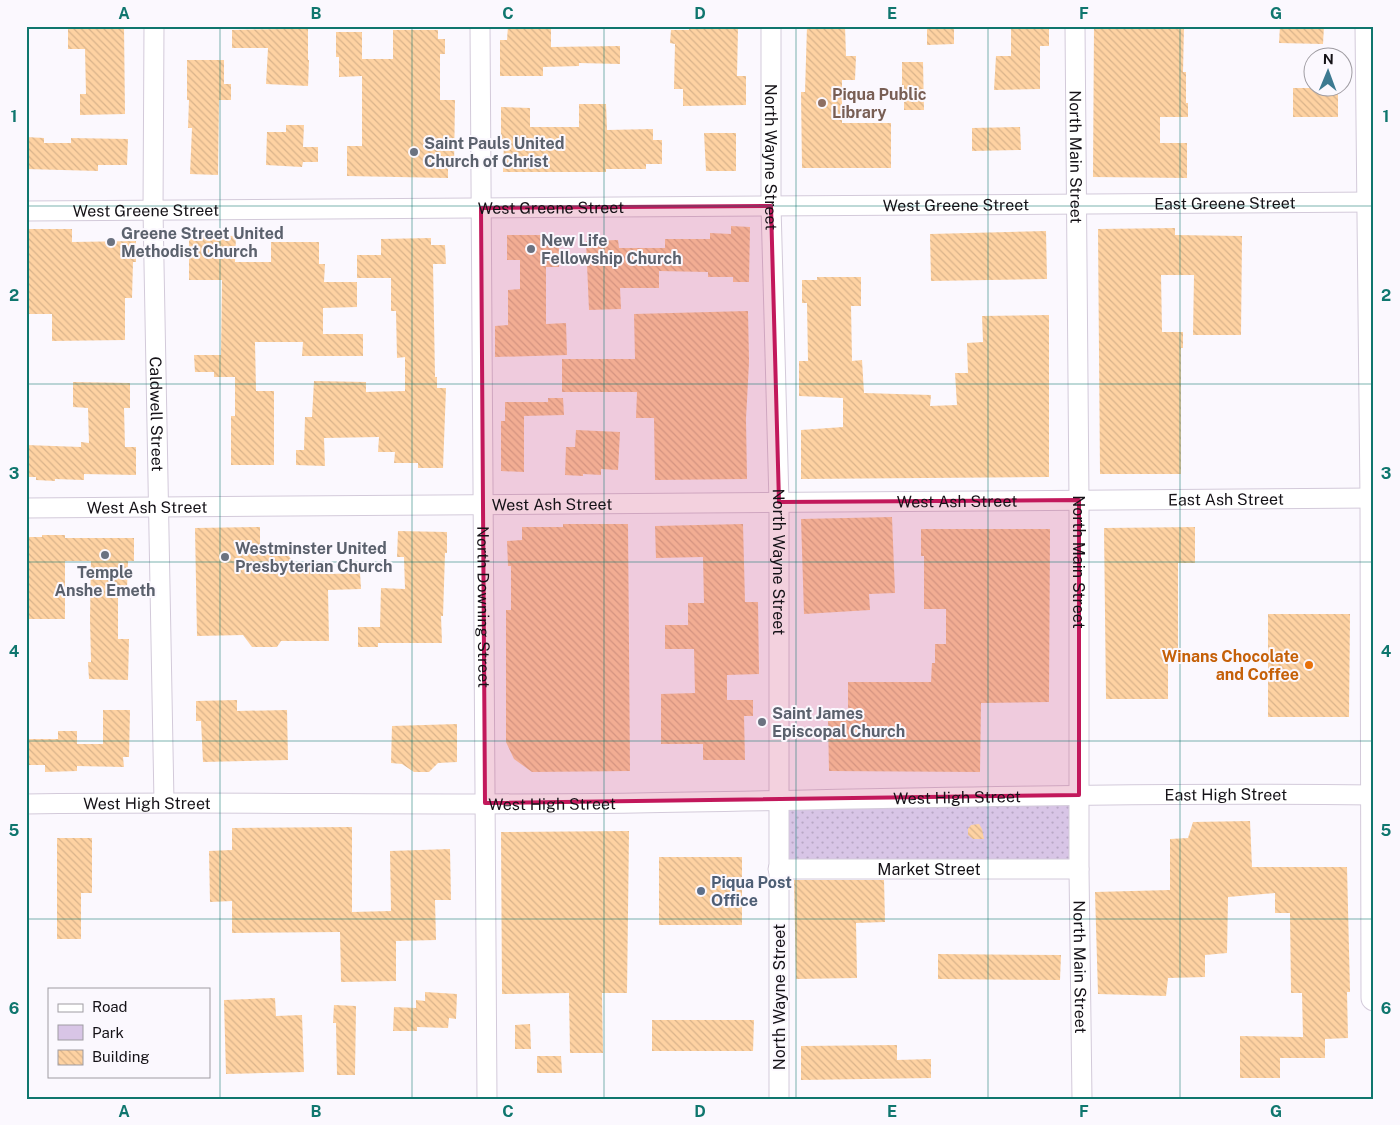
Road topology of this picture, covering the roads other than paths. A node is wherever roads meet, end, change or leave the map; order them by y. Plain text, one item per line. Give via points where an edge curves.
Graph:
1 (154, 26) edge
2 (480, 26) edge
3 (771, 26) edge
4 (1076, 26) edge
5 (1368, 26) edge
6 (1372, 202) edge
7 (1076, 204) junction
8 (771, 206) junction
9 (482, 208) junction
10 (153, 210) junction
11 (26, 211) edge
12 (1373, 498) edge
13 (1079, 500) junction
14 (778, 502) junction
15 (483, 504) junction
16 (159, 506) junction
17 (26, 508) edge
18 (1079, 795) junction
19 (1373, 795) edge
20 (779, 799) junction
21 (164, 802) junction
22 (485, 803) junction
23 (26, 804) edge
24 (778, 869) junction
25 (1079, 869) junction
26 (1374, 998) edge
27 (487, 1099) edge
28 (779, 1099) edge
29 (1082, 1099) edge

1 - 10 street, Caldwell Street
2 - 9 street, North Downing Street
3 - 8 street, North Wayne Street
4 - 7 street, North Main Street
5 - 6 main road
6 - 7 street, East Greene Street
6 - 12 main road
7 - 8 street, West Greene Street
7 - 13 street, North Main Street
8 - 9 street, West Greene Street
8 - 14 street, North Wayne Street
9 - 10 street, West Greene Street
9 - 15 street, North Downing Street
10 - 11 street, West Greene Street
10 - 16 street, Caldwell Street
12 - 13 street, East Ash Street
12 - 19 main road
13 - 14 street, West Ash Street
13 - 18 street, North Main Street
14 - 15 street, West Ash Street
14 - 20 street, North Wayne Street
15 - 16 street, West Ash Street
15 - 22 street, North Downing Street
16 - 17 street, West Ash Street
16 - 21 street, Caldwell Street
18 - 19 street, East High Street
18 - 20 street, West High Street
18 - 25 street, North Main Street
19 - 26 main road
20 - 22 street, West High Street
20 - 24 street, North Wayne Street
21 - 22 street, West High Street
21 - 23 street, West High Street
22 - 27 street, North Downing Street
24 - 25 street, Market Street
24 - 28 street, North Wayne Street
25 - 29 street, North Main Street

